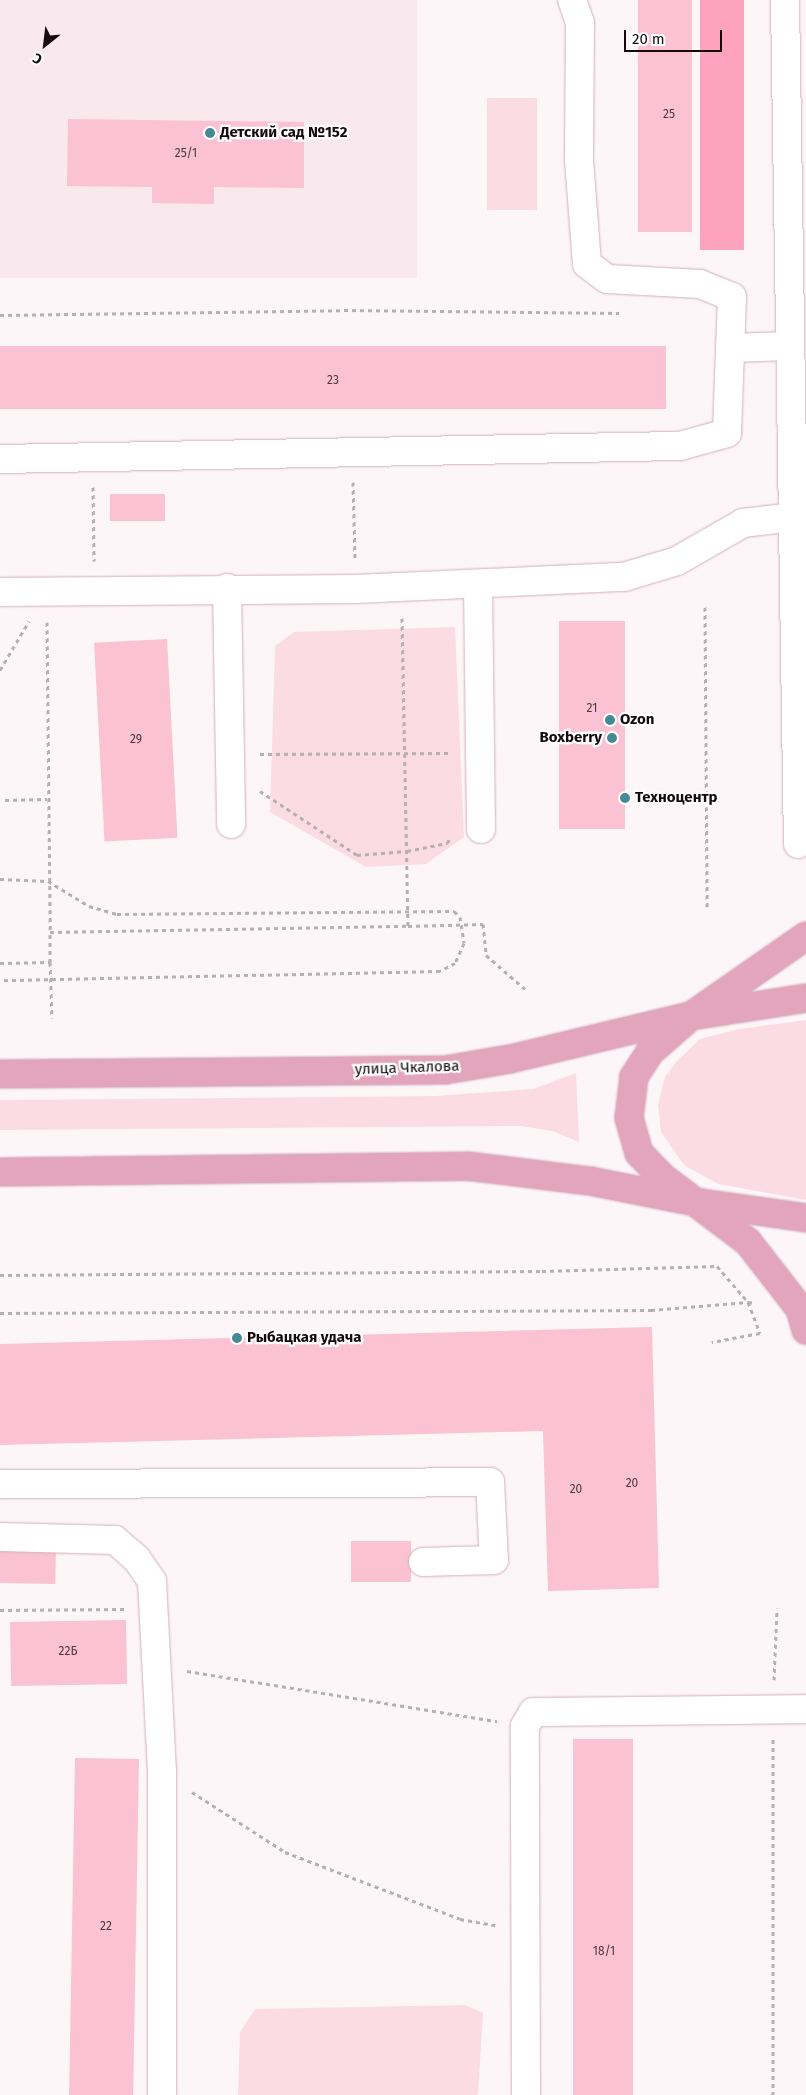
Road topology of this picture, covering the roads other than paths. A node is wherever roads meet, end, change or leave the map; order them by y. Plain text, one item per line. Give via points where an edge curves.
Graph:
1 (572, 0) edge
2 (785, 0) edge
3 (790, 346) junction
4 (730, 348) junction
5 (0, 459) edge
6 (794, 517) junction
7 (478, 584) junction
8 (227, 588) junction
9 (0, 592) edge
10 (231, 824) dead end
11 (481, 829) dead end
12 (798, 844) dead end
13 (806, 936) edge
14 (806, 998) edge
15 (691, 1016) junction
16 (0, 1074) edge
17 (0, 1172) edge
18 (700, 1204) junction
19 (806, 1218) edge
20 (803, 1319) edge
21 (0, 1484) edge
22 (0, 1537) edge
23 (423, 1562) dead end
24 (806, 1709) edge
25 (162, 2095) edge
26 (526, 2095) edge

1 - 4 street via 580,23 579,160 587,264 607,278 700,284 732,297
2 - 3 street
3 - 4 street
3 - 6 street
4 - 5 street via 727,433 689,443
6 - 7 street via 743,523 678,561 624,577
6 - 12 street
7 - 8 street via 356,589
7 - 11 street
8 - 9 street
8 - 10 street
13 - 15 main road
14 - 15 main road, улица Чкалова
15 - 16 main road, улица Чкалова via 510,1060 445,1070
15 - 18 main road via 650,1052 634,1077 629,1118 639,1153 662,1177
17 - 18 main road via 467,1166 590,1181
18 - 19 main road
18 - 20 main road via 748,1242
21 - 23 street via 490,1482 494,1560
22 - 25 street via 114,1540 136,1558 152,1581 162,1772
24 - 26 street via 533,1712 525,1726

